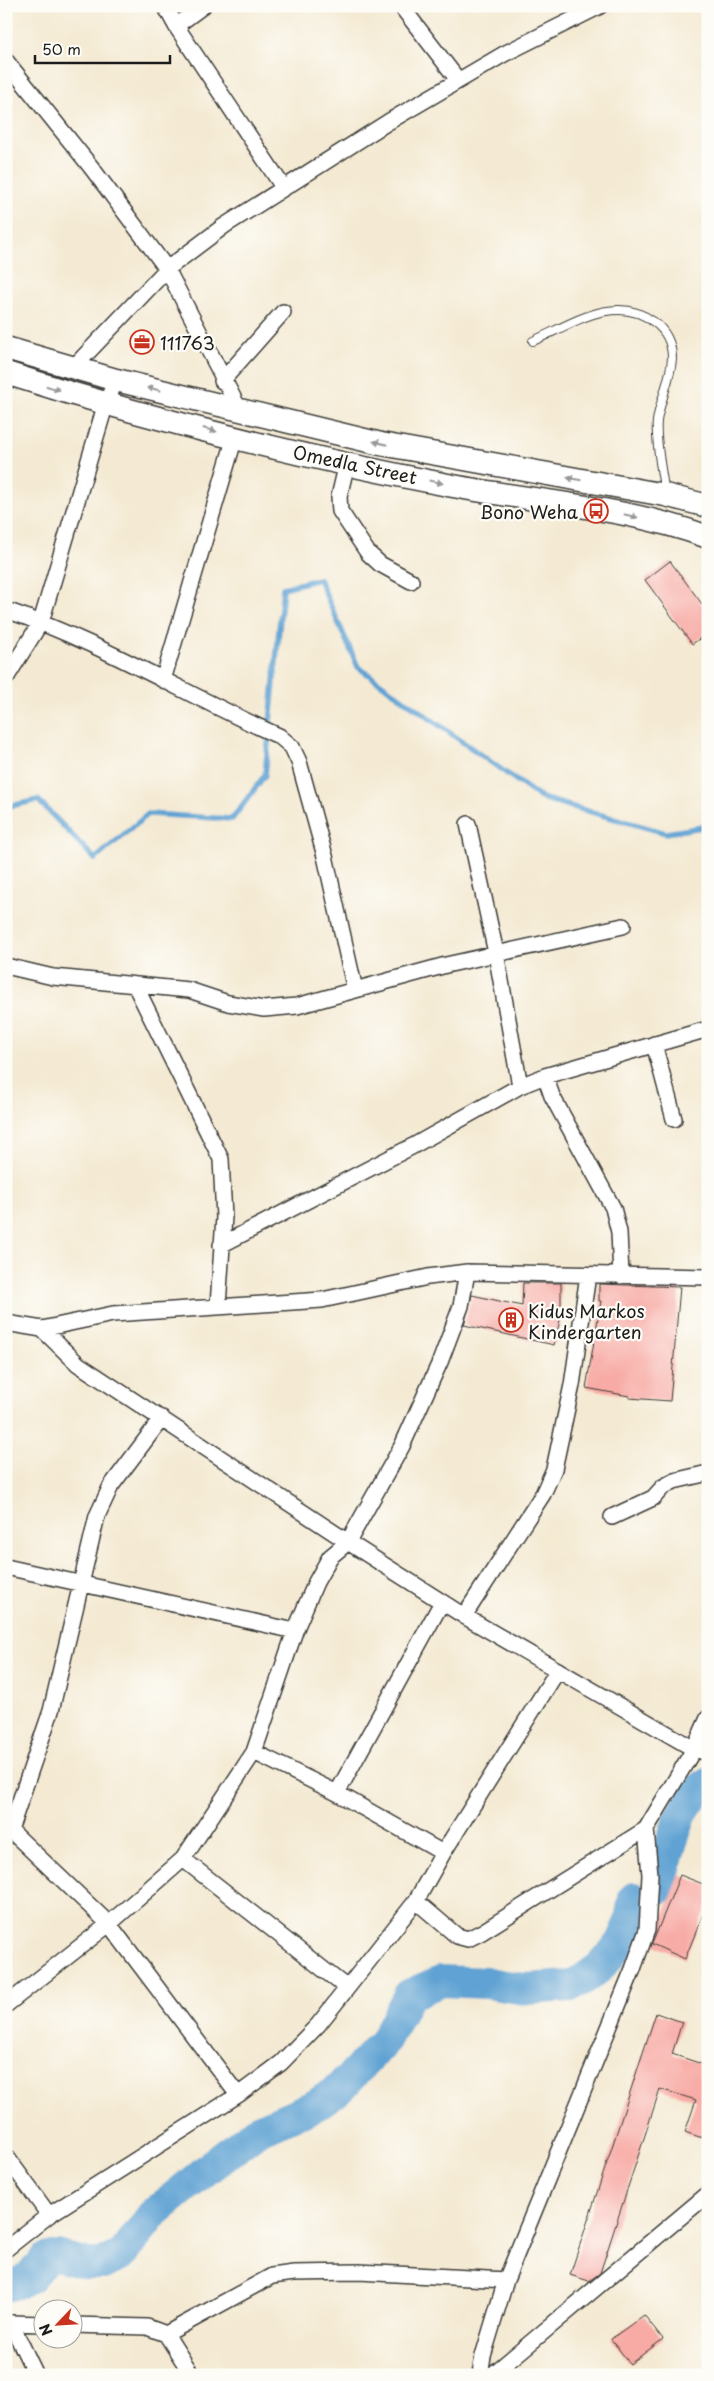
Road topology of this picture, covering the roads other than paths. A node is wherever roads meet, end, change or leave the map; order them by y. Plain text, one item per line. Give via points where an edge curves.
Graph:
1 (165, 6) edge
2 (203, 6) edge
3 (401, 6) edge
4 (600, 6) edge
5 (176, 26) junction
6 (6, 61) edge
7 (458, 80) junction
8 (283, 187) junction
9 (167, 269) junction
10 (282, 312) dead end
11 (533, 341) dead end
12 (6, 348) edge
13 (72, 369) junction
14 (6, 373) edge
15 (116, 380) junction
16 (222, 381) junction
17 (106, 403) junction
18 (239, 409) junction
19 (235, 437) junction
20 (347, 463) junction
21 (665, 495) junction
22 (708, 506) edge
23 (661, 523) junction
24 (708, 537) edge
25 (412, 581) dead end
26 (6, 610) edge
27 (41, 622) junction
28 (6, 678) edge
29 (163, 680) junction
30 (468, 824) dead end
31 (623, 926) dead end
32 (496, 953) junction
33 (6, 966) edge
34 (135, 985) junction
35 (355, 990) junction
36 (708, 1029) edge
37 (654, 1044) junction
38 (545, 1076) junction
39 (520, 1086) junction
40 (674, 1119) dead end
41 (220, 1245) junction
42 (467, 1272) junction
43 (588, 1275) junction
44 (621, 1276) junction
45 (708, 1277) edge
46 (218, 1306) junction
47 (6, 1323) edge
48 (42, 1329) junction
49 (162, 1418) junction
50 (708, 1473) edge
51 (612, 1517) dead end
52 (348, 1542) junction
53 (6, 1567) edge
54 (82, 1583) junction
55 (442, 1602) junction
56 (464, 1616) junction
57 (295, 1631) junction
58 (558, 1670) junction
59 (708, 1718) edge
60 (701, 1751) edge
61 (254, 1752) junction
62 (337, 1793) junction
63 (8, 1830) edge
64 (646, 1830) junction
65 (443, 1853) junction
66 (183, 1859) junction
67 (416, 1900) junction
68 (109, 1924) junction
69 (347, 1988) junction
70 (6, 2005) edge
71 (238, 2095) junction
72 (6, 2156) edge
73 (708, 2194) edge
74 (50, 2215) junction
75 (6, 2249) edge
76 (506, 2280) junction
77 (9, 2320) edge
78 (32, 2323) edge
79 (82, 2325) edge
80 (166, 2334) junction
81 (36, 2375) edge
82 (192, 2375) edge
83 (480, 2375) edge
84 (492, 2375) edge

1 - 5 street
2 - 5 street
3 - 7 street
4 - 7 street
5 - 8 street
6 - 9 street
7 - 8 street
8 - 9 street
9 - 13 street
9 - 16 street
10 - 16 street
11 - 21 lane via 602,310 624,309 644,314 659,326 670,342 672,359 657,423
12 - 13 main road, Omedla Street
13 - 15 main road, Omedla Street
14 -> 17 main road, Omedla Street
15 - 17 street
18 -> 15 main road, Omedla Street
16 - 18 street
17 -> 19 main road, Omedla Street
17 - 27 street
21 -> 18 main road, Omedla Street via 381,444
19 - 20 main road, Omedla Street
19 - 29 street
20 -> 23 main road, Omedla Street via 454,486 596,508
20 - 25 street via 339,497 340,512 368,553 380,564
21 - 22 main road, Omedla Street
21 - 23 main road
23 - 24 main road, Omedla Street
26 - 27 street
27 - 28 street
27 - 29 street
29 - 35 street via 279,736 292,747 325,856
30 - 32 street
31 - 32 street
32 - 35 street
32 - 39 street
33 - 34 street via 52,977
34 - 35 street via 188,990 228,1003 264,1009 297,1006
34 - 41 street via 221,1159 224,1217
36 - 37 street
37 - 38 street
37 - 40 street
38 - 39 street
38 - 44 street via 552,1096 613,1208 619,1232
39 - 41 street via 413,1146
41 - 46 street
42 - 43 street
42 - 46 street via 322,1300
42 - 52 street via 461,1306 440,1362 402,1446
43 - 44 street
43 - 56 street via 572,1385 554,1469 543,1494
44 - 45 street
46 - 48 street via 112,1314
47 - 48 street
48 - 49 street via 78,1364
49 - 52 street
49 - 54 street via 111,1486 97,1516
50 - 51 street via 674,1481 653,1498
52 - 55 street
52 - 57 street via 330,1557
53 - 54 street
54 - 57 street
54 - 63 street via 51,1710
55 - 56 street
55 - 62 street
56 - 58 street
57 - 61 street
58 - 60 street
58 - 65 street
59 - 60 street
60 - 64 street
61 - 62 street
61 - 66 street
62 - 65 street
63 - 68 street
64 - 67 street via 468,1939 457,1936
64 - 76 street via 650,1875 647,1930
65 - 67 street
66 - 68 street
66 - 69 street
67 - 69 street
68 - 70 street
68 - 71 street
69 - 71 street via 318,2025 281,2063
71 - 74 street
72 - 74 street
73 - 84 street
74 - 75 street
76 - 80 street via 359,2272 272,2276
76 - 83 street
77 - 78 street
77 - 81 street
79 - 80 street via 146,2327
80 - 82 street

